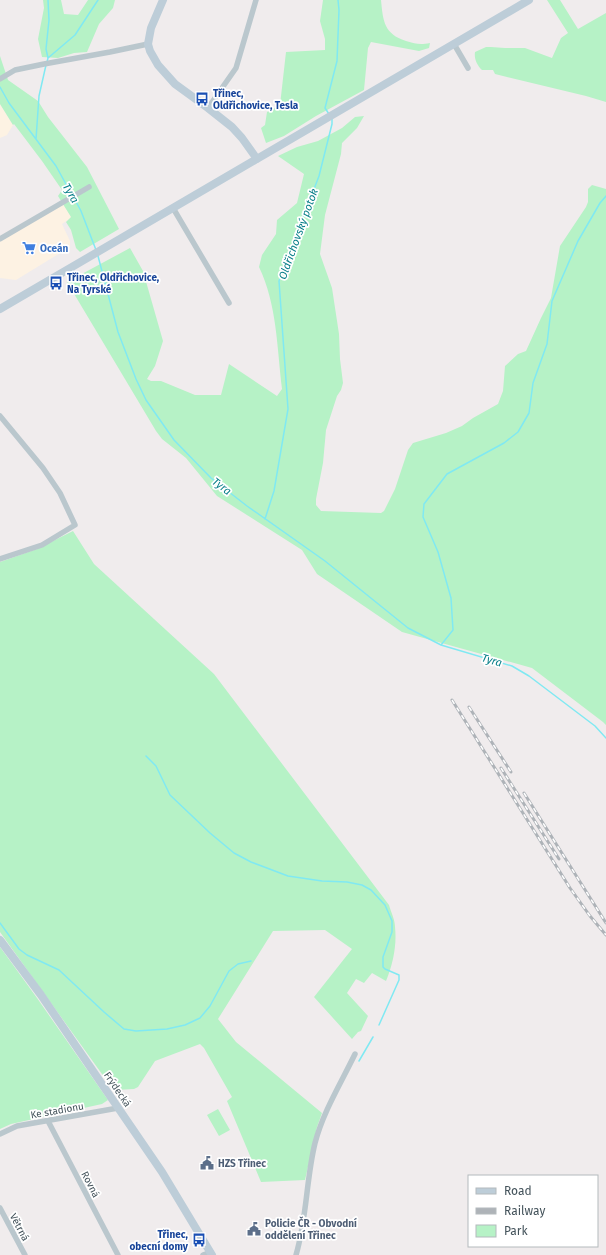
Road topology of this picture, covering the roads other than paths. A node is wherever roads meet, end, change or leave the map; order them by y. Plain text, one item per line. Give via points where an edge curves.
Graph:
1 (163, 0) edge
2 (256, 0) edge
3 (529, 0) edge
4 (148, 44) junction
5 (454, 44) junction
6 (468, 68) dead end
7 (2, 78) edge
8 (208, 108) junction
9 (257, 159) junction
10 (88, 187) dead end
11 (173, 208) junction
12 (0, 239) edge
13 (229, 303) dead end
14 (0, 309) edge
15 (0, 416) edge
16 (0, 559) edge
17 (0, 940) edge
18 (355, 1054) dead end
19 (118, 1108) junction
20 (48, 1121) junction
21 (0, 1134) edge
22 (0, 1208) edge
23 (209, 1254) edge
24 (25, 1255) edge
25 (118, 1255) edge
26 (296, 1255) edge

1 - 4 main road via 151,28
2 - 8 street via 236,68
3 - 5 main road
4 - 7 street via 22,68
4 - 8 main road via 158,65 175,84
5 - 6 street
5 - 9 main road
8 - 9 main road via 232,127
9 - 11 main road
10 - 12 street
11 - 13 street
11 - 14 main road
15 - 16 street via 60,493 75,525 42,545
17 - 19 main road, Frýdecká
18 - 26 street via 321,1123
19 - 20 street, Ke stadionu
19 - 23 main road, Frýdecká via 162,1172
20 - 21 street, Ke stadionu via 17,1126
20 - 25 street, Rovná
22 - 24 street, Větrná

